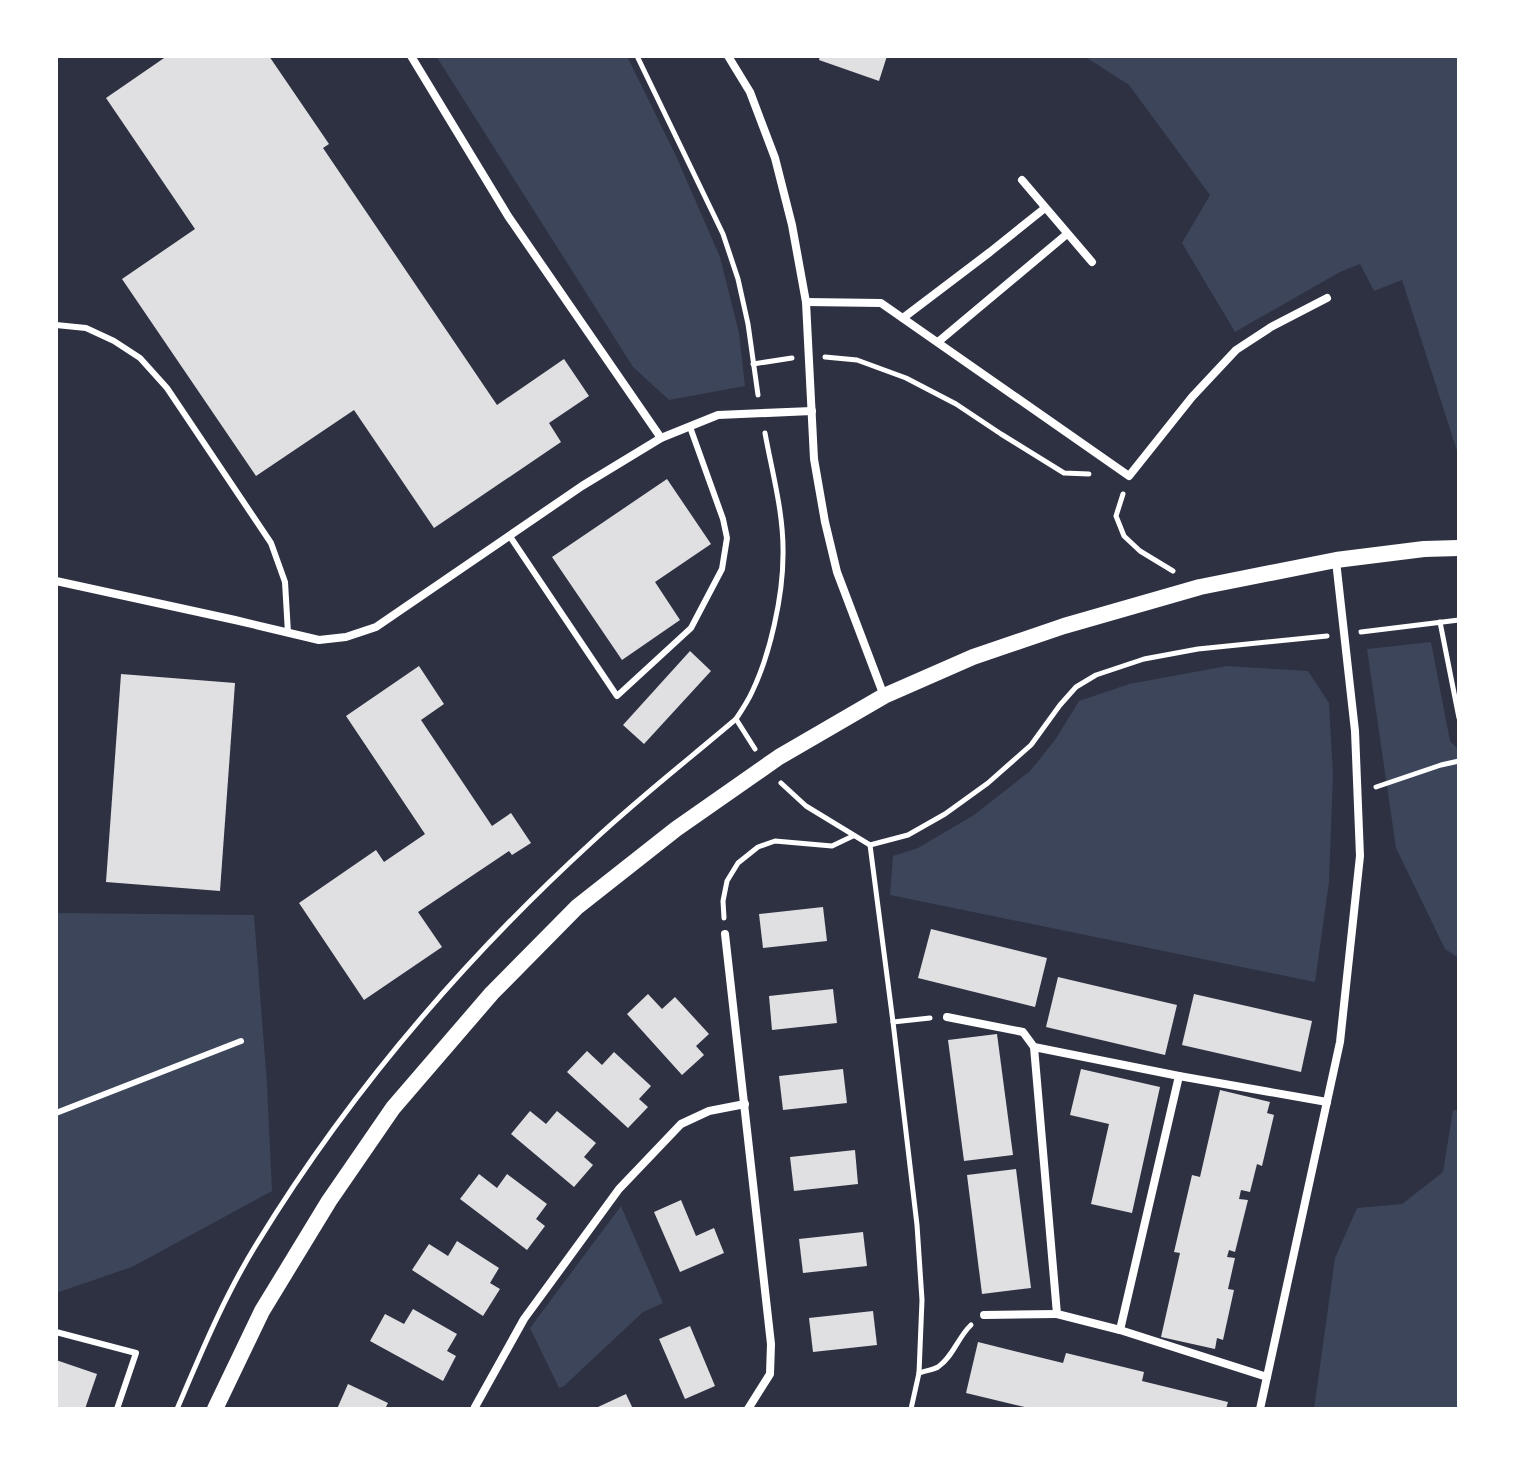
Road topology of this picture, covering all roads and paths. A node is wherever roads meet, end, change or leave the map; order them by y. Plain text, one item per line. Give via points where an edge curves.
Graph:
1 (411, 56) edge
2 (637, 56) edge
3 (728, 56) edge
4 (1022, 180) dead end
5 (1045, 208) junction
6 (1067, 234) junction
7 (1092, 262) dead end
8 (1327, 298) dead end
9 (806, 302) junction
10 (903, 318) junction
11 (56, 325) edge
12 (938, 342) junction
13 (809, 355) junction
14 (753, 364) junction
15 (812, 411) junction
16 (761, 412) junction
17 (690, 427) junction
18 (661, 438) junction
19 (1129, 476) junction
20 (509, 535) junction
21 (1459, 548) edge
22 (1336, 560) junction
23 (56, 581) edge
24 (1200, 587) junction
25 (1459, 620) edge
26 (1440, 622) junction
27 (288, 633) junction
28 (1344, 634) junction
29 (884, 696) junction
30 (1459, 718) edge
31 (755, 750) dead end
32 (1459, 761) edge
33 (781, 783) dead end
34 (1357, 793) junction
35 (854, 836) junction
36 (870, 845) junction
37 (725, 934) joint
38 (947, 1017) joint
39 (893, 1022) junction
40 (241, 1041) dead end
41 (1034, 1047) junction
42 (1179, 1076) junction
43 (1327, 1102) junction
44 (745, 1104) junction
45 (56, 1113) edge
46 (1057, 1314) junction
47 (984, 1315) joint
48 (1120, 1330) junction
49 (56, 1332) edge
50 (919, 1373) junction
51 (1267, 1377) junction
52 (475, 1407) edge
53 (117, 1409) edge
54 (215, 1409) edge
55 (748, 1409) edge
56 (911, 1409) edge
57 (1260, 1409) edge

1 - 18 street via 508,216
2 - 14 path via 723,234 738,279
3 - 9 street via 750,92 775,158
4 - 5 street
5 - 6 street
5 - 10 street
6 - 7 street
6 - 12 street
8 - 19 street via 1236,350
9 - 10 street via 881,303
9 - 13 street
10 - 12 street
11 - 27 lane via 86,328 114,341 140,358 167,388 271,543 285,582
12 - 19 street
13 - 14 path
13 - 15 street
13 - 19 path via 857,360 906,378 1064,473
14 - 16 path
15 - 16 street
15 - 29 street via 814,459 837,572
16 - 17 street via 718,415
16 - 31 path via 783,553 781,597 768,647 736,719
17 - 18 street
17 - 20 lane via 723,519 727,538 722,569 691,628 617,696
18 - 20 street
19 - 24 path via 1116,516 1124,536
20 - 27 street via 376,627 319,640
21 - 22 main road
22 - 24 main road
22 - 28 street
23 - 27 street
24 - 29 main road via 1025,639
25 - 26 path
26 - 28 path
26 - 30 path
28 - 34 street
28 - 36 path via 1198,649 1096,675 1076,687 1031,745 988,783 908,835
29 - 54 main road via 779,757 676,829 577,907 492,993 393,1108 329,1201 262,1311
32 - 34 path
33 - 35 path
34 - 43 street via 1360,856 1340,1042
35 - 36 path
35 - 37 path via 832,846 775,841 758,847 727,881
36 - 39 path
37 - 44 street
38 - 39 path
38 - 41 street via 1023,1032
39 - 50 path via 917,1225
40 - 45 lane
41 - 42 street
41 - 46 street
42 - 43 street
42 - 48 street
43 - 51 street
44 - 52 street via 709,1111 681,1124 619,1189 524,1319
44 - 55 street via 771,1344 770,1374
46 - 47 street
46 - 48 street
47 - 50 path via 938,1367
48 - 51 street
49 - 53 lane via 136,1353
50 - 56 path
51 - 57 street

